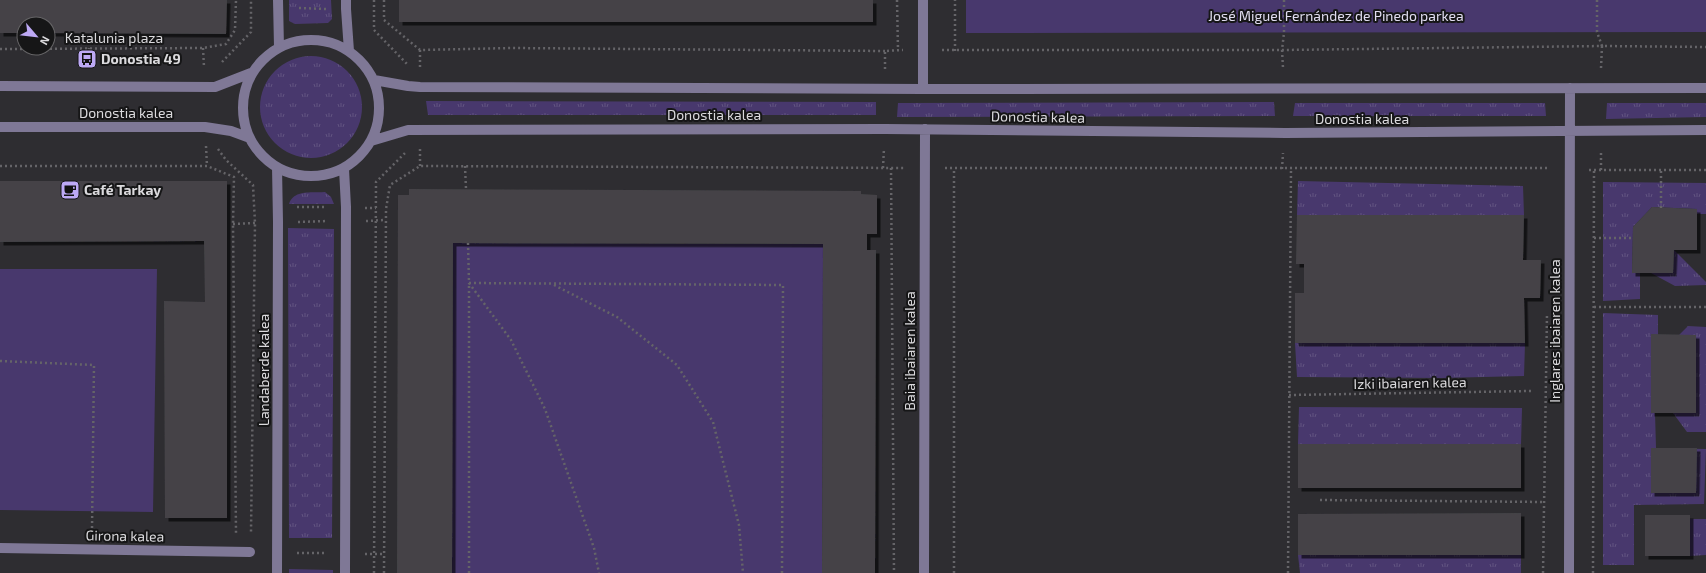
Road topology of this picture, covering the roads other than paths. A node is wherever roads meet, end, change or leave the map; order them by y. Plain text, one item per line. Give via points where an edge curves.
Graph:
1 (923, 0) edge
2 (278, 4) edge
3 (346, 5) edge
4 (279, 47) junction
5 (350, 51) junction
6 (251, 73) junction
7 (374, 80) junction
8 (0, 86) edge
9 (1570, 88) junction
10 (1706, 88) edge
11 (923, 89) junction
12 (0, 127) edge
13 (925, 129) junction
14 (1706, 130) edge
15 (1569, 132) junction
16 (250, 138) junction
17 (371, 141) junction
18 (277, 167) junction
19 (344, 169) junction
20 (0, 548) edge
21 (250, 552) road end
22 (277, 573) edge
23 (345, 573) edge
24 (924, 573) edge
25 (1569, 573) edge

1 - 11 street
2 - 4 street
3 - 5 street
4 - 5 street via 309,39 330,42
4 - 6 street via 264,57
5 - 7 street via 364,64
6 - 8 street, Donostia kalea via 215,87
6 - 16 street via 243,102 244,120
7 - 11 street, Donostia kalea via 408,86
7 - 17 street via 379,114
9 - 10 street, Donostia kalea
9 - 11 street, Donostia kalea
9 - 15 street, Inglares ibaiaren kalea
12 - 16 street, Donostia kalea via 214,127
13 - 15 street, Donostia kalea via 1285,133
13 - 17 street, Donostia kalea via 408,130
13 - 24 street, Baia ibaiaren kalea
14 - 15 street, Donostia kalea
15 - 25 street, Inglares ibaiaren kalea
16 - 18 street via 261,155
17 - 19 street via 359,157
18 - 19 street via 292,173 312,176
18 - 22 street, Landaberde kalea
19 - 23 street
20 - 21 street, Girona kalea

